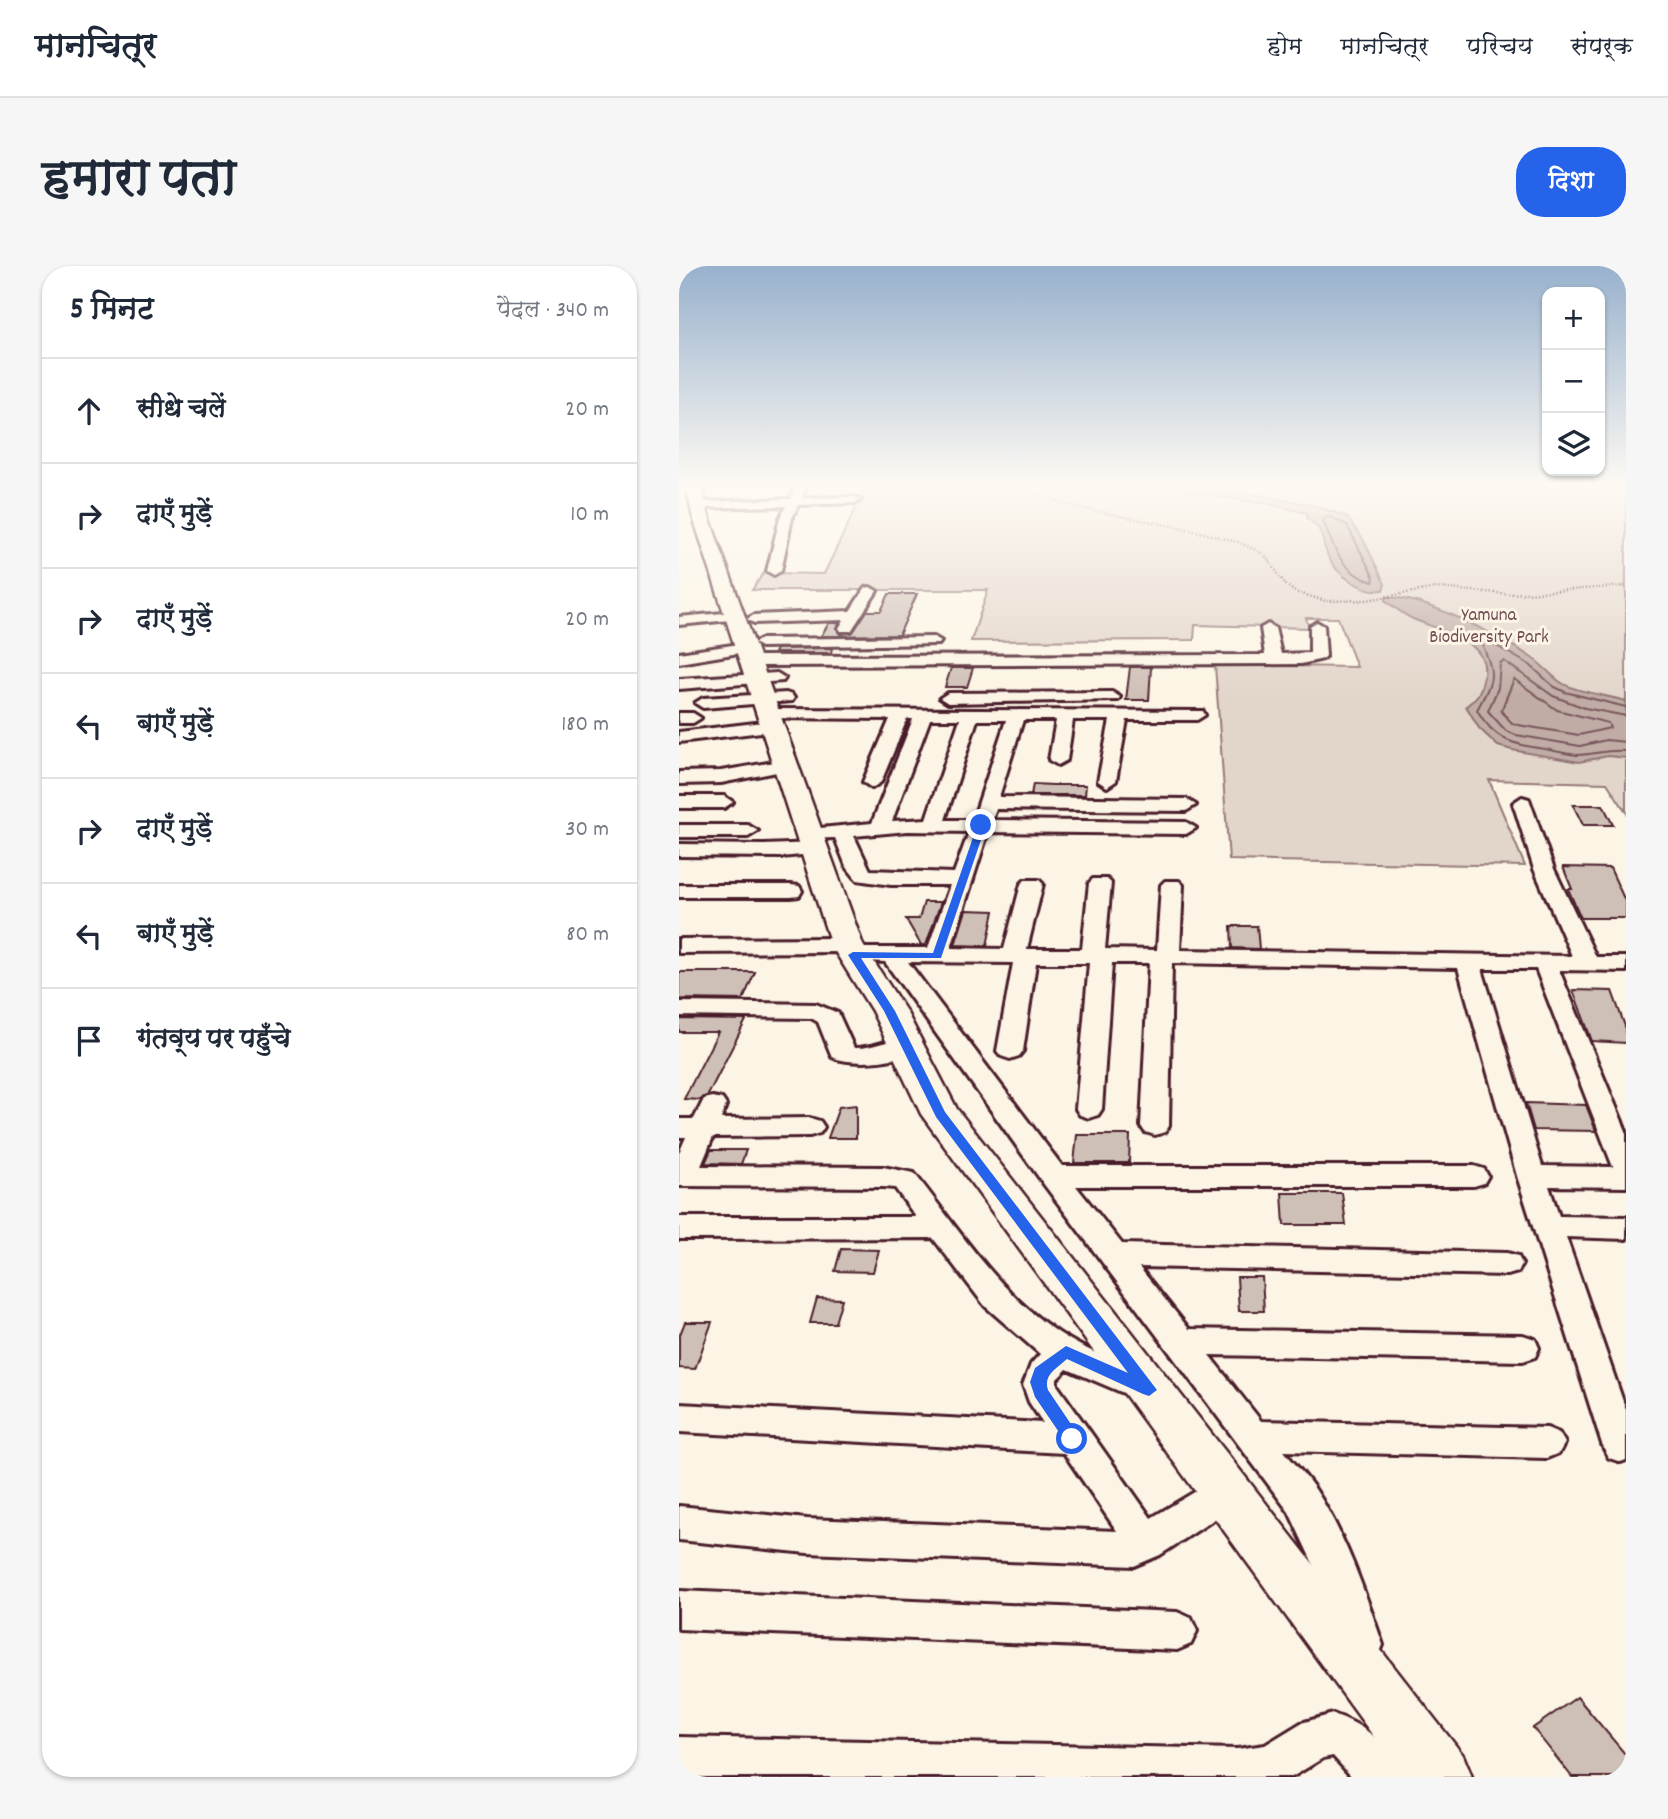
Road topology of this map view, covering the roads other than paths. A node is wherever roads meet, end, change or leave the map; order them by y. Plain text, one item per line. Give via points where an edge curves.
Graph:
1 (724, 556) edge
2 (779, 556) edge
3 (774, 571) dead end
4 (870, 592) dead end
5 (679, 621) edge
6 (850, 621) junction
7 (925, 626) dead end
8 (1317, 626) dead end
9 (1268, 628) dead end
10 (839, 641) junction
11 (935, 641) dead end
12 (682, 658) edge
13 (1274, 660) junction
14 (831, 661) junction
15 (756, 663) junction
16 (1145, 676) dead end
17 (685, 684) edge
18 (1112, 697) dead end
19 (689, 709) edge
20 (900, 715) junction
21 (923, 715) junction
22 (970, 715) junction
23 (1016, 715) junction
24 (1065, 715) junction
25 (1119, 715) junction
26 (1197, 716) dead end
27 (679, 737) edge
28 (1058, 760) dead end
29 (679, 763) edge
30 (786, 765) junction
31 (715, 772) junction
32 (679, 778) edge
33 (1107, 781) dead end
34 (872, 782) dead end
35 (679, 802) edge
36 (724, 802) dead end
37 (988, 803) junction
38 (1522, 803) dead end
39 (1186, 806) dead end
40 (934, 825) junction
41 (981, 825) junction
42 (880, 828) junction
43 (1186, 828) dead end
44 (679, 831) edge
45 (748, 831) dead end
46 (822, 838) junction
47 (679, 850) edge
48 (963, 879) junction
49 (1100, 883) dead end
50 (1032, 884) dead end
51 (1172, 885) dead end
52 (679, 891) edge
53 (791, 891) dead end
54 (679, 946) edge
55 (851, 950) junction
56 (892, 956) junction
57 (937, 956) junction
58 (1020, 956) junction
59 (1097, 956) junction
60 (1165, 957) junction
61 (1468, 962) junction
62 (1545, 963) junction
63 (1587, 963) junction
64 (1626, 964) edge
65 (679, 1009) edge
66 (906, 1045) junction
67 (1010, 1051) dead end
68 (1089, 1109) dead end
69 (698, 1120) edge
70 (1155, 1126) dead end
71 (810, 1127) dead end
72 (1623, 1149) edge
73 (681, 1176) edge
74 (1053, 1176) junction
75 (1473, 1176) dead end
76 (1531, 1176) junction
77 (1626, 1177) edge
78 (1548, 1226) junction
79 (921, 1227) junction
80 (1626, 1228) edge
81 (682, 1236) edge
82 (1113, 1255) junction
83 (1507, 1264) dead end
84 (1179, 1342) junction
85 (1523, 1348) dead end
86 (1066, 1352) junction
87 (1149, 1390) junction
88 (679, 1418) edge
89 (1252, 1435) junction
90 (1072, 1439) junction
91 (1546, 1443) dead end
92 (1621, 1447) dead end
93 (1226, 1492) junction
94 (679, 1523) edge
95 (1141, 1546) junction
96 (679, 1610) edge
97 (1177, 1631) dead end
98 (1378, 1693) junction
99 (679, 1759) edge
100 (1381, 1777) edge
101 (1441, 1777) edge

1 - 15 street
2 - 3 street
4 - 6 street
5 - 15 street
6 - 7 street
6 - 10 street
6 - 15 street
8 - 13 street via 1318,656
9 - 13 street
10 - 11 street
10 - 14 street
10 - 15 street
12 - 15 street
13 - 14 street
14 - 15 street
15 - 16 street via 803,677
15 - 17 street
15 - 18 street
15 - 19 street
15 - 20 street
15 - 27 street via 702,736
15 - 30 street
20 - 21 street
20 - 34 street
21 - 22 street
21 - 42 street
22 - 23 street
22 - 40 street
23 - 24 street
23 - 37 street
24 - 25 street
24 - 28 street
25 - 26 street
25 - 33 street
29 - 31 street
30 - 31 street
30 - 46 street
31 - 32 street
35 - 36 street
37 - 39 street
37 - 41 street
38 - 63 street via 1544,869
40 - 41 street
40 - 42 street
41 - 43 street
41 - 48 street
42 - 46 street
44 - 45 street
46 - 47 street via 779,853
46 - 48 street via 863,876
46 - 55 street
48 - 57 street
49 - 59 street
50 - 58 street
51 - 60 street
52 - 53 street
54 - 55 street
55 - 56 street
55 - 66 street
56 - 57 street
56 - 74 street
57 - 58 street
58 - 59 street
58 - 67 street
59 - 60 street
59 - 68 street
60 - 61 street
60 - 70 street
61 - 62 street
61 - 76 street
62 - 63 street
62 - 72 street
63 - 64 street
65 - 66 street via 811,1011 829,1018 841,1052 847,1056
66 - 87 street via 940,1114
69 - 71 street
69 - 73 street
73 - 79 street via 889,1177 909,1185
74 - 75 street
74 - 82 street
76 - 77 street
76 - 78 street
78 - 80 street
78 - 92 street
79 - 81 street
79 - 86 street via 1047,1342
82 - 83 street
82 - 84 street
84 - 85 street
84 - 89 street
86 - 87 street
86 - 90 street via 1041,1373 1038,1382
87 - 93 street
88 - 90 street
89 - 91 street
89 - 98 street via 1302,1501 1327,1544
90 - 95 street
93 - 95 street
93 - 98 street
94 - 95 street via 807,1536
96 - 97 street
98 - 101 street
99 - 100 street via 1237,1771 1278,1760 1316,1738 1333,1735 1347,1740

